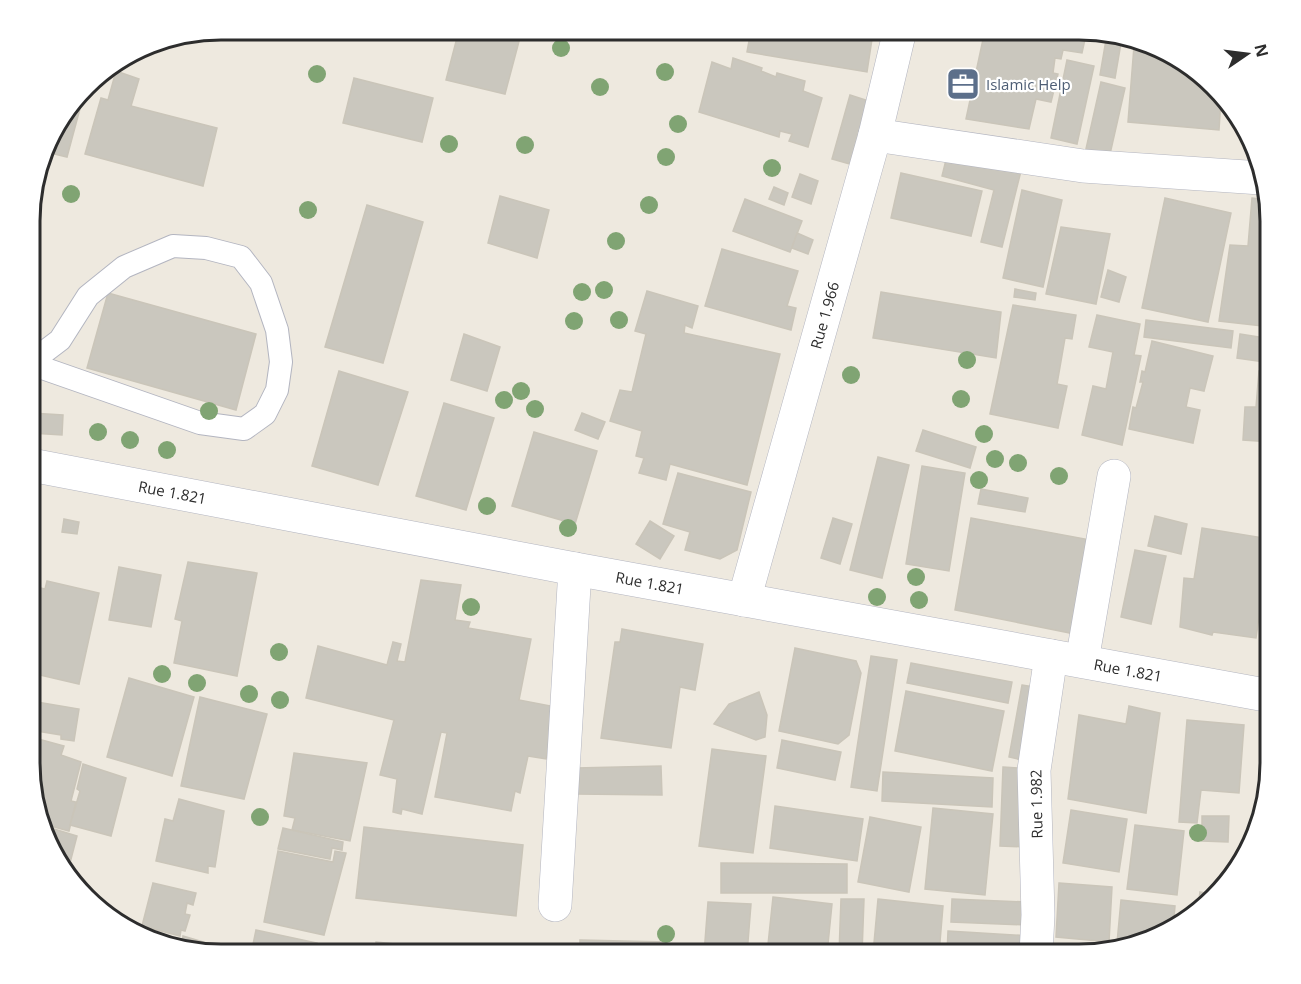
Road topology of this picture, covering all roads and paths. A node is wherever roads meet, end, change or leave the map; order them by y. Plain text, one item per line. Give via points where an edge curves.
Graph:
1 (897, 41) edge
2 (875, 135) junction
3 (1255, 178) edge
4 (40, 356) edge
5 (40, 366) edge
6 (40, 467) edge
7 (1114, 476) dead end
8 (575, 569) junction
9 (744, 600) junction
10 (1051, 656) junction
11 (1082, 662) junction
12 (1260, 694) edge
13 (555, 905) dead end
14 (1037, 944) edge

1 - 2 street, Rue 1.966
2 - 3 street via 1083,166
2 - 9 street, Rue 1.966
4 - 5 lane via 60,340 88,296 124,267 172,246 206,248 241,257 261,283 277,330 280,362 276,390 265,414 244,429 200,423
6 - 8 street, Rue 1.821
7 - 11 street
8 - 9 street, Rue 1.821
8 - 13 street
9 - 10 street, Rue 1.821
10 - 11 street, Rue 1.821
10 - 14 street, Rue 1.982 via 1034,770
11 - 12 street, Rue 1.821

